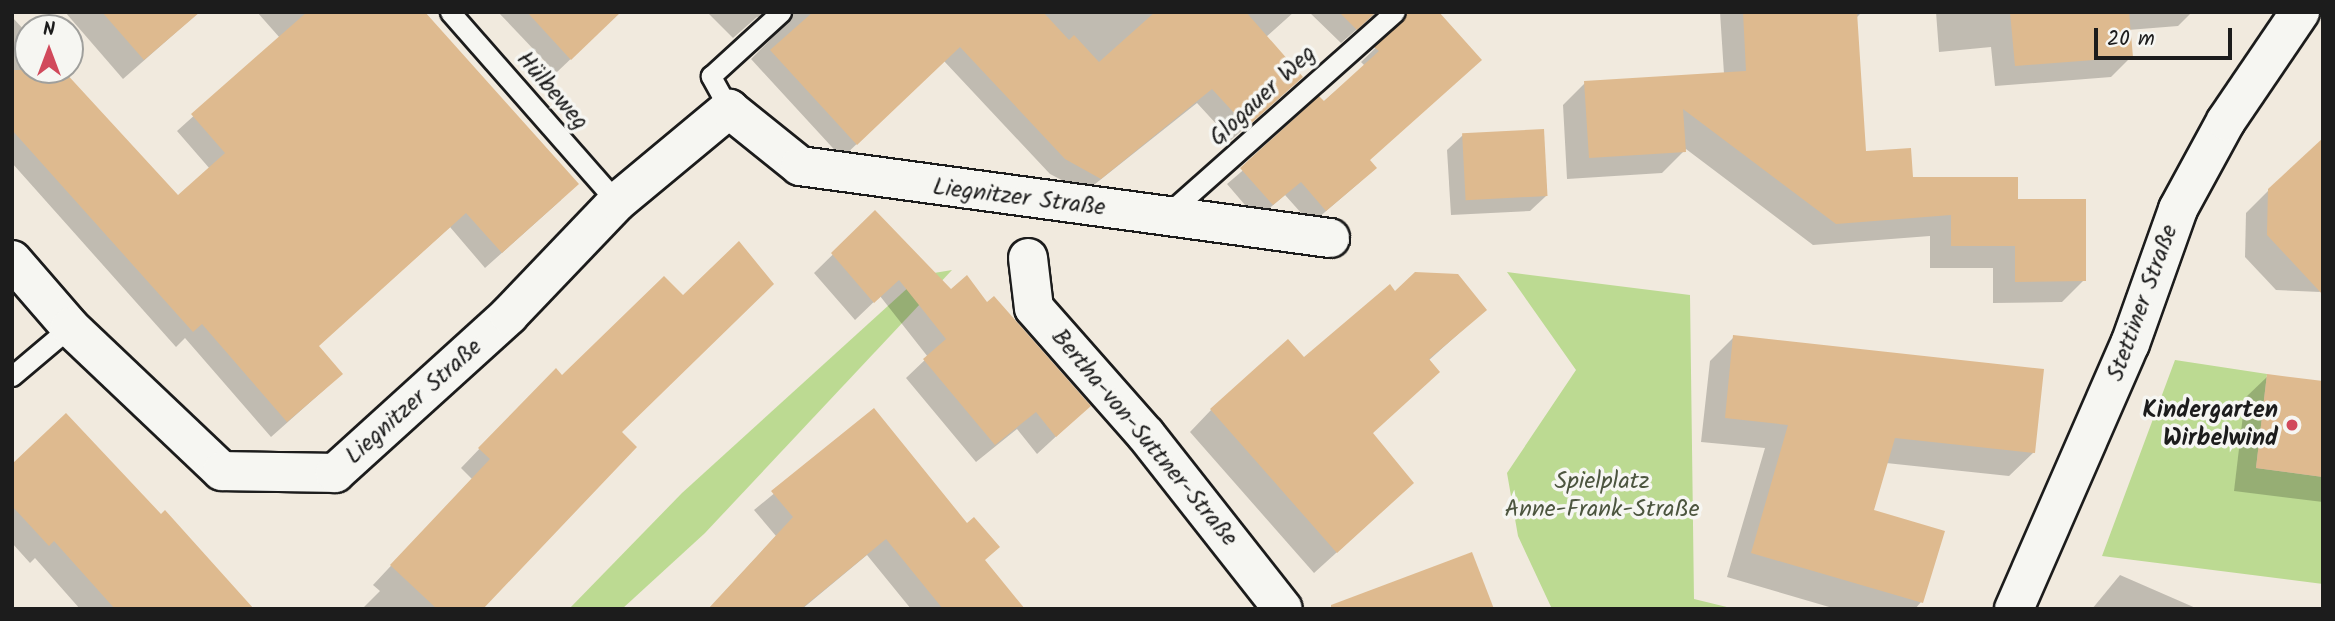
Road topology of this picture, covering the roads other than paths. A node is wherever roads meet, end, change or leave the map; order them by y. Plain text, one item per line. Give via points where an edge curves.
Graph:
1 (450, 12) edge
2 (780, 12) edge
3 (1395, 12) edge
4 (2300, 12) edge
5 (729, 110) junction
6 (617, 202) junction
7 (1165, 216) junction
8 (1330, 238) dead end
9 (1028, 258) dead end
10 (12, 260) edge
11 (70, 327) junction
12 (12, 376) edge
13 (1283, 609) edge
14 (2014, 609) edge

1 - 6 lane, Hülbeweg
2 - 5 lane, Liegnitzer Straße via 711,76
3 - 7 lane, Glogauer Weg
4 - 14 street, Stettiner Straße via 2226,121 2178,209 2130,344
5 - 6 street, Liegnitzer Straße
5 - 7 street, Liegnitzer Straße via 800,166
6 - 11 street, Liegnitzer Straße via 509,315 335,474 222,471
7 - 8 street, Liegnitzer Straße
9 - 13 street, Bertha-von-Suttner-Straße via 1034,308 1146,435
10 - 11 street, Liegnitzer Straße
11 - 12 lane

